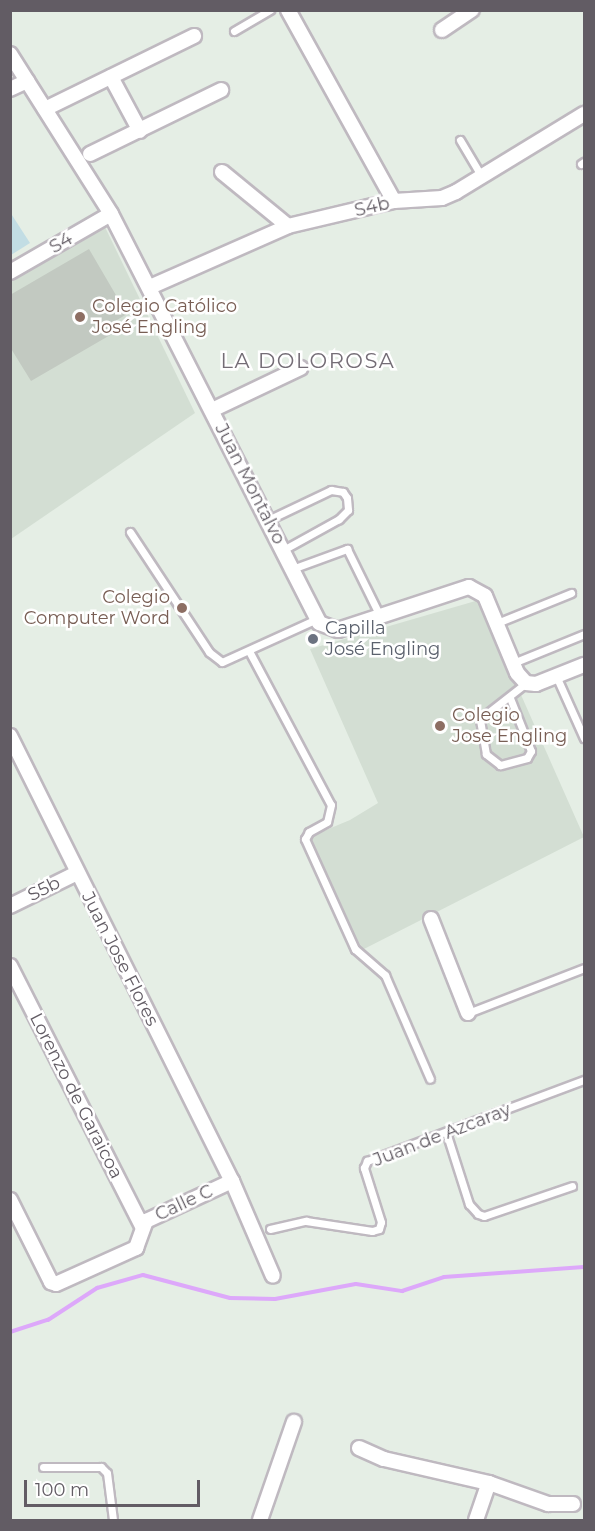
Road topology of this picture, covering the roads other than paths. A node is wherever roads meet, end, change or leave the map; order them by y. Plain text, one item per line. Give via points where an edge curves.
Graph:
1 (270, 10) edge
2 (288, 10) edge
3 (472, 10) edge
4 (442, 30) dead end
5 (234, 31) dead end
6 (194, 36) dead end
7 (10, 54) edge
8 (111, 77) junction
9 (27, 81) junction
10 (10, 89) edge
11 (221, 90) dead end
12 (45, 109) junction
13 (585, 114) edge
14 (140, 131) junction
15 (460, 140) dead end
16 (90, 154) dead end
17 (222, 172) dead end
18 (482, 177) junction
19 (394, 201) junction
20 (111, 214) junction
21 (288, 226) junction
22 (10, 272) edge
23 (150, 287) junction
24 (300, 369) dead end
25 (212, 410) junction
26 (268, 520) junction
27 (130, 532) dead end
28 (283, 550) junction
29 (292, 569) junction
30 (571, 593) dead end
31 (380, 616) junction
32 (317, 619) junction
33 (497, 623) junction
34 (585, 634) edge
35 (249, 651) junction
36 (513, 663) junction
37 (585, 665) edge
38 (557, 678) junction
39 (526, 683) junction
40 (510, 698) junction
41 (10, 736) edge
42 (585, 738) edge
43 (77, 873) junction
44 (10, 906) edge
45 (431, 920) dead end
46 (10, 966) edge
47 (585, 968) edge
48 (468, 1013) joint
49 (430, 1079) dead end
50 (585, 1080) edge
51 (446, 1132) junction
52 (232, 1181) junction
53 (572, 1186) dead end
54 (10, 1200) edge
55 (142, 1226) junction
56 (270, 1229) dead end
57 (273, 1276) dead end
58 (294, 1422) dead end
59 (359, 1448) dead end
60 (43, 1467) dead end
61 (489, 1483) junction
62 (573, 1504) dead end
63 (113, 1521) edge
64 (260, 1521) edge
65 (476, 1521) edge

1 - 5 lane
2 - 19 street
3 - 4 street
6 - 8 street
7 - 9 street, Juan Montalvo
8 - 12 street
8 - 14 street
9 - 10 street
9 - 12 street, Juan Montalvo
11 - 14 street
12 - 20 street, Juan Montalvo
13 - 18 street, S4b
14 - 16 street
15 - 18 lane
17 - 21 street
18 - 19 street, S4b via 442,198
19 - 21 street, S4b
20 - 22 street, S4
20 - 23 street, Juan Montalvo
21 - 23 street, S4b
23 - 25 street, Juan Montalvo
24 - 25 street
25 - 26 street, Juan Montalvo
26 - 28 street, Juan Montalvo
26 - 28 lane via 331,490 343,492 347,498 348,510 339,519
27 - 35 lane via 215,658 222,662
28 - 29 street, Juan Montalvo
29 - 31 lane via 347,549
29 - 32 street, Juan Montalvo
30 - 33 lane
31 - 32 street via 338,630 328,630
31 - 33 street via 469,587 485,596
32 - 35 lane
33 - 36 street
34 - 36 lane
35 - 49 lane via 332,805 327,822 306,834 308,844 355,949 386,975
36 - 39 street
37 - 38 street
38 - 39 street
38 - 42 lane
39 - 40 lane
40 - 40 lane via 480,719 486,754 500,765 527,758 531,751
41 - 43 street, Juan Jose Flores
43 - 44 street, S5b
43 - 52 street, Juan Jose Flores
45 - 48 street
46 - 55 street, Lorenzo de Garaicoa
47 - 48 lane
50 - 51 lane, Juan de Azcaray
51 - 53 lane via 470,1204 478,1214 484,1216
51 - 56 lane, Juan de Azcaray via 367,1161 364,1168 381,1222 379,1229 306,1221
52 - 55 street, Calle C
52 - 57 street, Juan Jose Flores
54 - 55 street, Calle C via 51,1282 56,1284 136,1248
58 - 64 street
59 - 61 street via 384,1459
60 - 63 lane via 101,1467 107,1473
61 - 62 street via 548,1504
61 - 65 street

